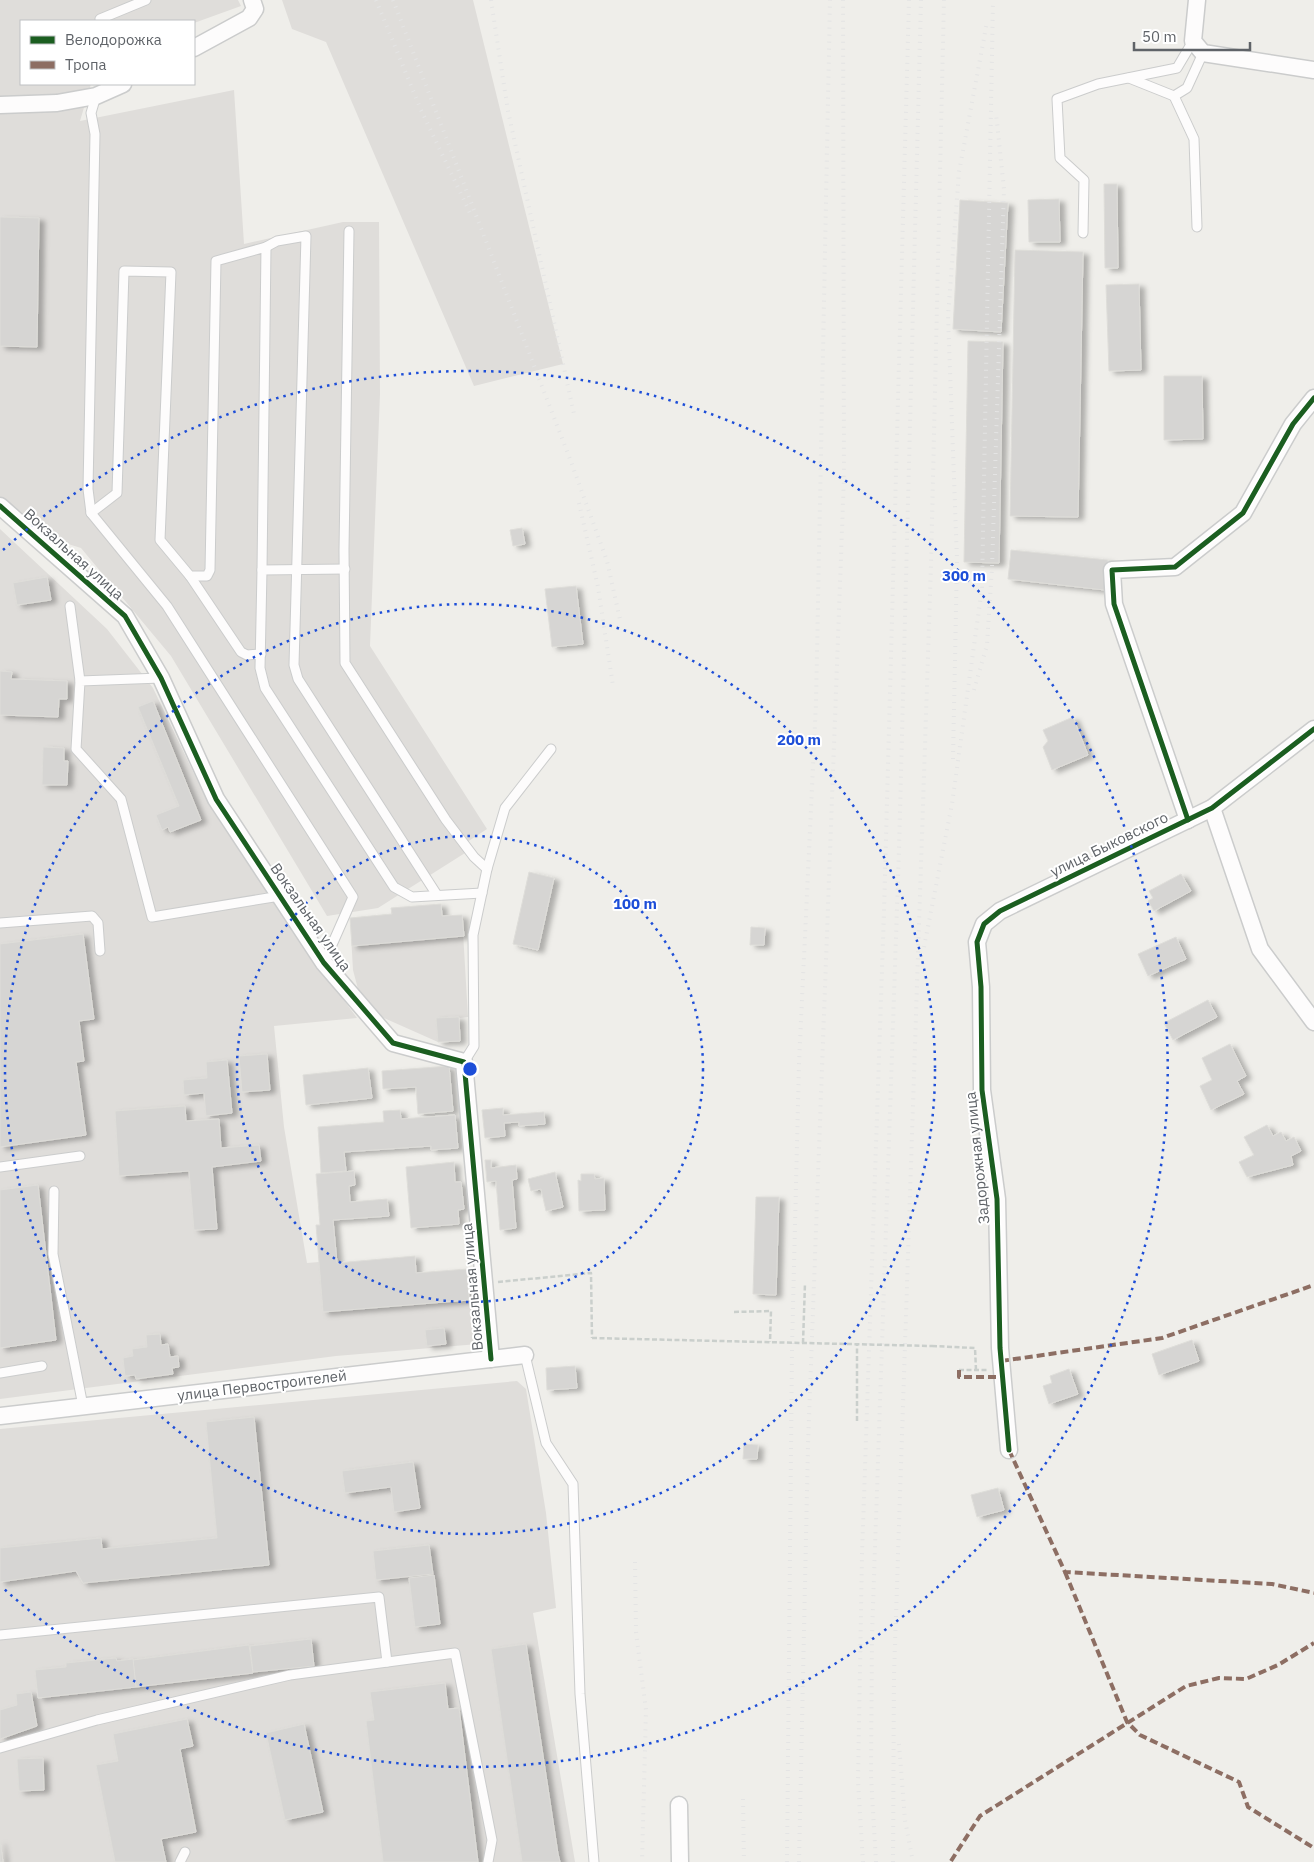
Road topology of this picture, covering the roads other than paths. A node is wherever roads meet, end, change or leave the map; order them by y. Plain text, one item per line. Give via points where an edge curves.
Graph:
1 (146, 0) edge
2 (252, 0) edge
3 (1197, 0) edge
4 (100, 19) dead end
5 (195, 47) edge
6 (1198, 47) junction
7 (1314, 70) edge
8 (1129, 78) junction
9 (121, 85) edge
10 (96, 96) junction
11 (1174, 96) junction
12 (0, 106) edge
13 (1197, 227) dead end
14 (349, 231) dead end
15 (1083, 233) dead end
16 (266, 247) junction
17 (1314, 398) edge
18 (0, 506) edge
19 (91, 513) junction
20 (345, 569) junction
21 (262, 570) junction
22 (296, 570) junction
23 (190, 576) junction
24 (70, 606) dead end
25 (261, 654) junction
26 (161, 678) junction
27 (80, 681) junction
28 (1314, 729) edge
29 (551, 749) dead end
30 (1212, 808) junction
31 (1188, 820) junction
32 (487, 869) junction
33 (482, 893) junction
34 (280, 896) junction
35 (437, 896) junction
36 (0, 923) edge
37 (984, 924) joint
38 (100, 951) dead end
39 (324, 963) junction
40 (1314, 1022) edge
41 (464, 1062) junction
42 (80, 1156) dead end
43 (0, 1167) edge
44 (54, 1191) dead end
45 (525, 1355) joint
46 (491, 1359) junction
47 (42, 1366) dead end
48 (0, 1373) edge
49 (83, 1406) junction
50 (0, 1416) edge
51 (1009, 1450) dead end
52 (0, 1634) edge
53 (387, 1662) junction
54 (0, 1748) edge
55 (679, 1805) dead end
56 (185, 1852) dead end
57 (180, 1862) edge
58 (488, 1862) edge
59 (594, 1862) edge
60 (680, 1862) edge

1 - 4 lane
2 - 5 street via 255,9 249,18
3 - 6 street
6 - 7 street
6 - 8 lane via 1178,68
6 - 11 lane via 1187,88
8 - 11 lane
8 - 15 lane via 1098,84 1057,99 1060,158 1084,180
9 - 10 street
10 - 12 street via 57,103
10 - 19 lane via 91,113 95,134 88,489
11 - 13 lane via 1194,139
14 - 20 lane
16 - 21 lane
16 - 22 lane via 277,241 306,236
16 - 23 lane via 216,261 210,570 207,576
17 - 31 street via 1293,424 1243,513 1175,567 1112,570 1114,604
18 - 26 street, Вокзальная улица via 125,616
19 - 23 lane via 117,493 124,271 171,272 160,540
19 - 39 lane via 167,606 353,897
20 - 22 lane
20 - 32 lane via 345,663 446,820
21 - 22 lane
21 - 25 lane
22 - 35 lane via 294,665 298,679
23 - 25 lane via 241,652 247,656
24 - 27 lane
25 - 35 lane via 260,668 265,688 394,887 412,897
26 - 27 lane
26 - 34 street, Вокзальная улица via 216,799
27 - 34 lane via 76,749 122,799 152,917
28 - 30 street, улица Быковского
29 - 32 lane via 505,808
30 - 31 street, улица Быковского
30 - 40 street via 1260,949
31 - 37 street, улица Быковского via 1000,911
32 - 33 lane
33 - 35 lane
33 - 41 lane via 473,935 474,1046
34 - 39 street, Вокзальная улица
36 - 38 lane via 92,916 98,923
37 - 51 street, Задорожная улица via 977,942 982,1090 997,1199 1000,1348
39 - 41 street, Вокзальная улица via 393,1043
41 - 46 street, Вокзальная улица
42 - 43 lane
44 - 49 lane via 53,1254
45 - 46 street, улица Первостроителей
45 - 59 lane via 546,1443 574,1484 580,1694
46 - 49 street, улица Первостроителей
47 - 48 lane
49 - 50 street, улица Первостроителей
52 - 53 lane via 379,1597
53 - 54 lane via 290,1675 97,1720
53 - 58 lane via 455,1653 492,1840
55 - 60 street
56 - 57 lane

